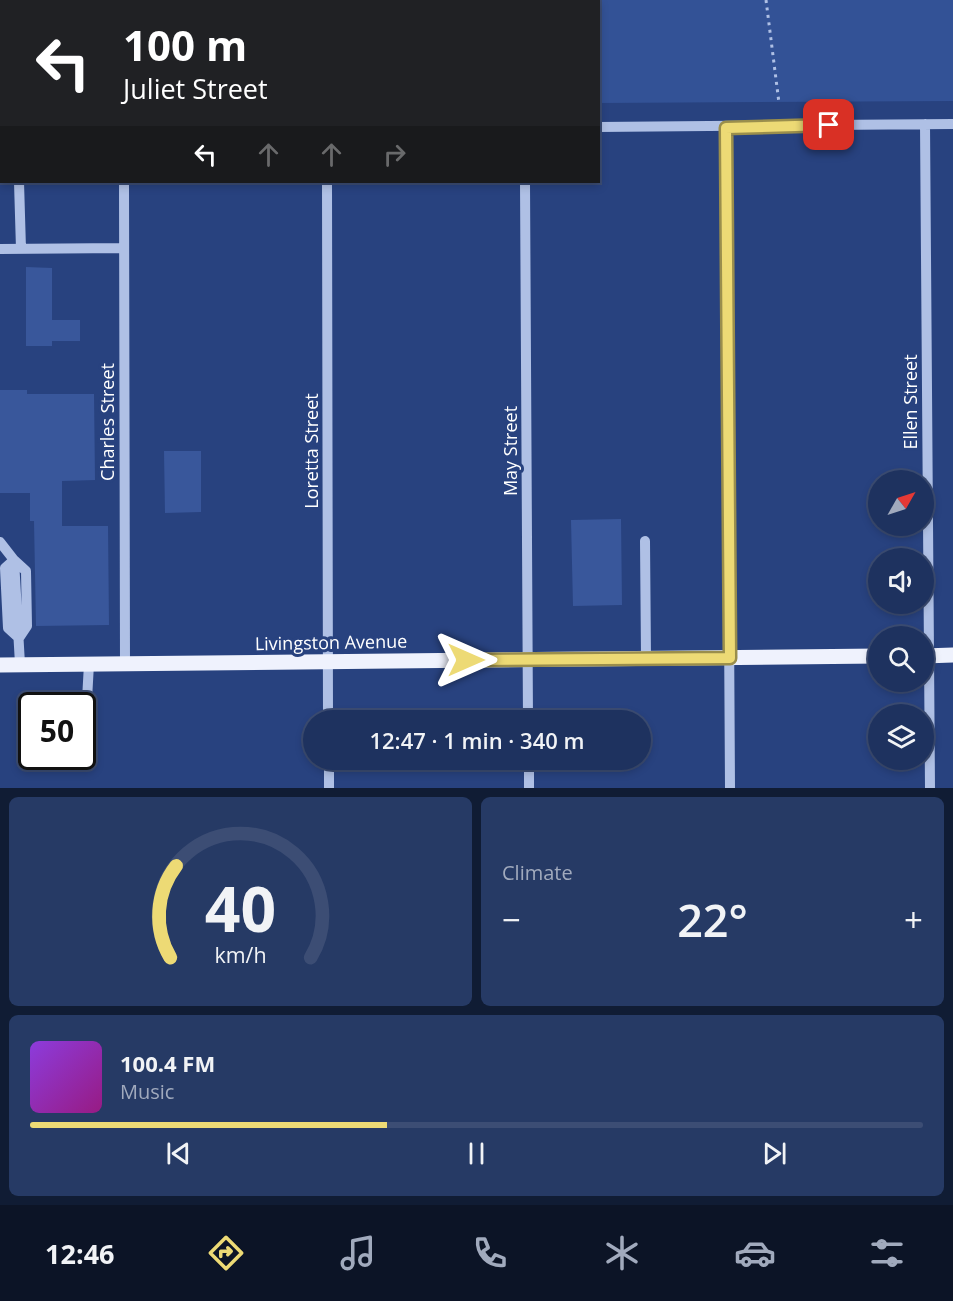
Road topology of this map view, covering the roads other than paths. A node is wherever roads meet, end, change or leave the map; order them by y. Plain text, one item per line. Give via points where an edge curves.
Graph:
1 (925, 124) junction
2 (953, 124) edge
3 (600, 127) edge
4 (726, 128) junction
5 (19, 183) edge
6 (124, 183) edge
7 (327, 183) edge
8 (525, 183) edge
9 (124, 248) junction
10 (0, 249) edge
11 (21, 249) junction
12 (645, 540) dead end
13 (0, 542) edge
14 (927, 626) edge
15 (868, 656) edge
16 (934, 656) edge
17 (953, 656) edge
18 (646, 658) junction
19 (730, 658) junction
20 (529, 660) junction
21 (327, 662) junction
22 (125, 663) junction
23 (21, 664) junction
24 (89, 664) junction
25 (0, 665) edge
26 (87, 692) edge
27 (928, 692) edge
28 (328, 710) edge
29 (528, 710) edge
30 (329, 770) edge
31 (529, 770) edge
32 (329, 788) edge
33 (529, 788) edge
34 (730, 788) edge
35 (930, 788) edge

1 - 2 street
1 - 4 street
1 - 14 street, Ellen Street
3 - 4 street
4 - 19 street
5 - 11 street
6 - 9 street, Charles Street
7 - 21 street, Loretta Street
8 - 20 street, May Street
9 - 11 street
9 - 22 street, Charles Street
10 - 11 street
12 - 18 street
13 - 23 street via 14,560
15 - 19 main road, Livingston Avenue
16 - 17 main road
18 - 19 main road, Livingston Avenue
18 - 20 main road, Livingston Avenue
19 - 34 street
20 - 21 main road, Livingston Avenue
20 - 29 street, May Street
21 - 22 main road, Livingston Avenue
21 - 28 street, Loretta Street
22 - 24 main road, Livingston Avenue
23 - 24 main road, Livingston Avenue
23 - 25 main road, Livingston Avenue
24 - 26 street
27 - 35 street, Ellen Street
30 - 32 street
31 - 33 street

